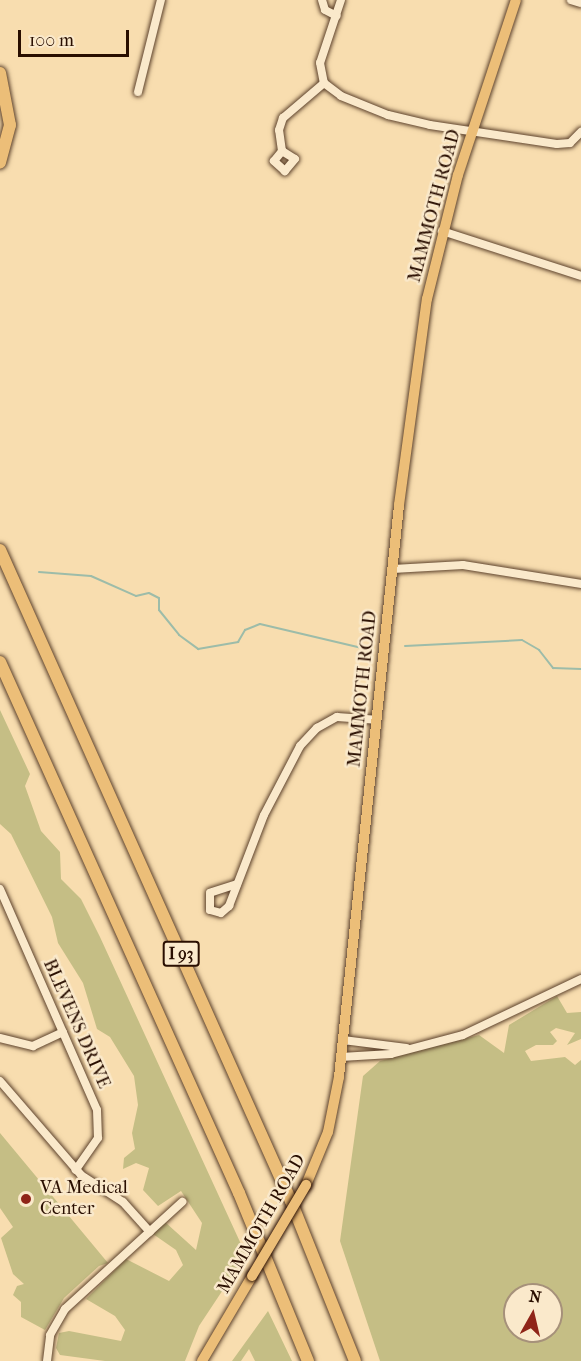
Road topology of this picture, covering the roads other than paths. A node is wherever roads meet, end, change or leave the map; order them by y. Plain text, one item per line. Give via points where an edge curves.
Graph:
1 (161, 0) edge
2 (322, 0) edge
3 (341, 0) edge
4 (516, 0) edge
5 (571, 0) edge
6 (581, 3) edge
7 (337, 16) junction
8 (0, 73) edge
9 (324, 83) junction
10 (138, 92) dead end
11 (472, 131) junction
12 (581, 132) edge
13 (282, 151) dead end
14 (0, 163) edge
15 (442, 231) junction
16 (581, 276) edge
17 (1, 550) edge
18 (393, 569) junction
19 (581, 584) edge
20 (0, 662) edge
21 (376, 720) junction
22 (237, 884) dead end
23 (0, 889) edge
24 (581, 979) edge
25 (63, 1032) junction
26 (343, 1040) junction
27 (0, 1041) edge
28 (417, 1047) junction
29 (341, 1057) junction
30 (0, 1081) edge
31 (76, 1170) junction
32 (182, 1203) dead end
33 (150, 1232) junction
34 (47, 1361) edge
35 (202, 1361) edge
36 (308, 1361) edge
37 (355, 1361) edge

1 - 10 street
2 - 7 street via 325,10
3 - 7 street
4 - 11 main road, MAMMOTH ROAD
5 - 6 street
7 - 9 street via 320,63
8 - 14 highway via 10,125
9 - 11 street via 388,116
9 - 13 street via 286,113 279,130
11 - 12 street via 556,144 570,143
11 - 15 main road, MAMMOTH ROAD
15 - 16 street
15 - 18 main road, MAMMOTH ROAD via 414,379
17 - 37 highway, I 93 via 272,1159
18 - 19 street via 463,565
18 - 21 main road, MAMMOTH ROAD
20 - 36 highway, I 93 via 248,1214
21 - 22 street via 337,717 317,728 300,746 264,815
21 - 26 main road, MAMMOTH ROAD
23 - 25 street, BLEVENS DRIVE
24 - 28 street via 490,1025
25 - 27 street via 33,1046
25 - 31 street, BLEVENS DRIVE via 100,1124 95,1144
26 - 28 street via 376,1047
26 - 29 main road, MAMMOTH ROAD
28 - 29 street via 391,1054
29 - 35 main road, MAMMOTH ROAD, bridge via 328,1132 306,1185
30 - 31 street
31 - 33 street via 96,1188 123,1202
32 - 33 street
33 - 34 street via 65,1309 50,1335

